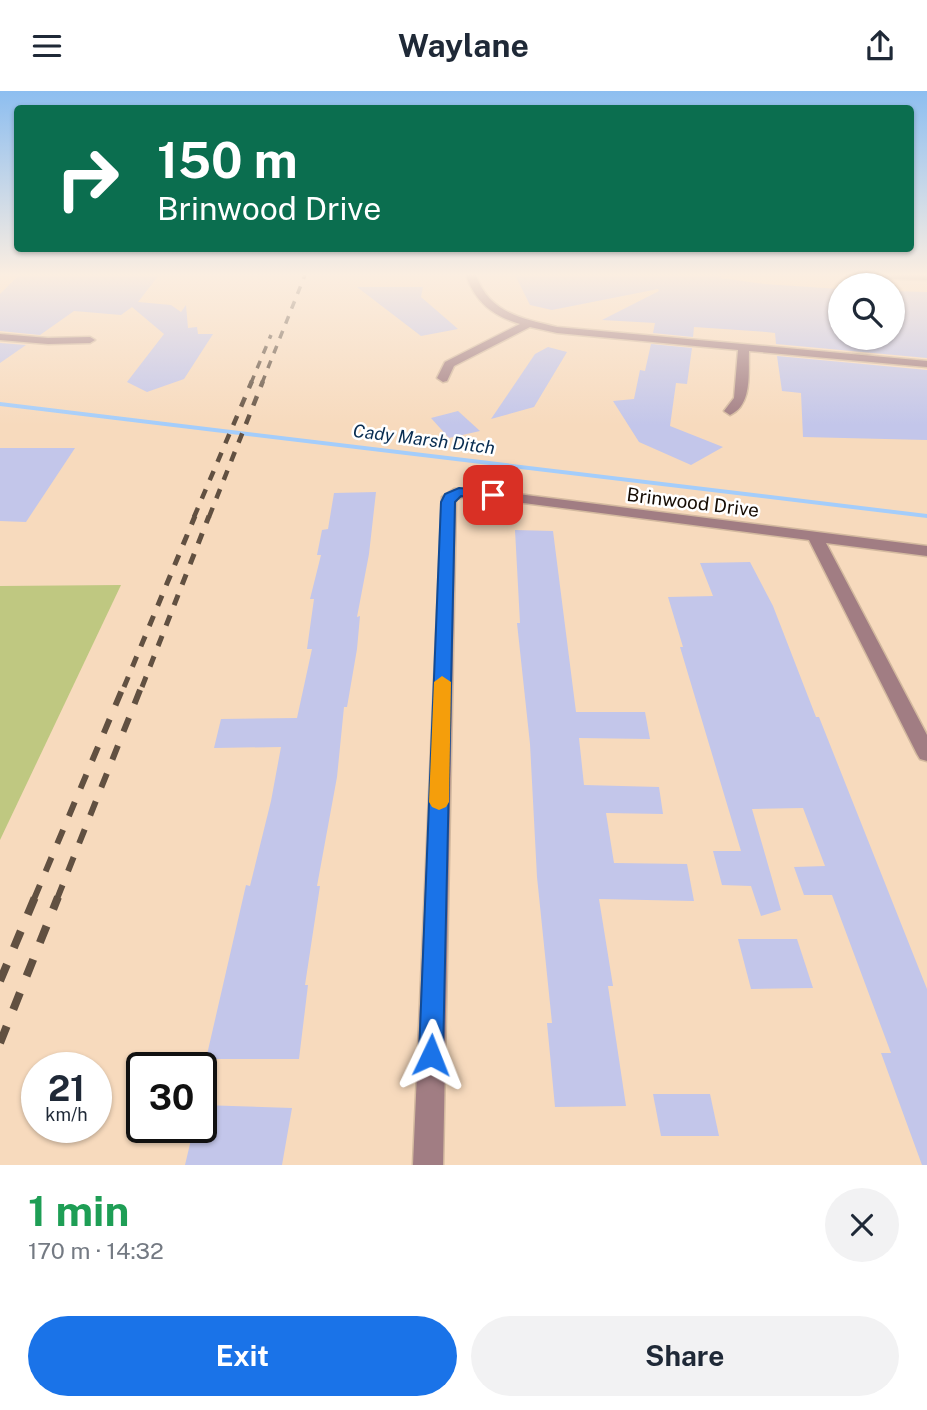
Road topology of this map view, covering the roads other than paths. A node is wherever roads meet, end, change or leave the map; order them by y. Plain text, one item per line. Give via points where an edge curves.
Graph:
1 (526, 325) edge
2 (534, 325) edge
3 (0, 337) edge
4 (90, 339) dead end
5 (744, 349) junction
6 (927, 363) edge
7 (443, 378) dead end
8 (730, 411) dead end
9 (816, 537) junction
10 (927, 551) edge
11 (927, 754) edge
12 (428, 1165) edge

1 - 7 street via 449,364
2 - 5 street
3 - 4 street
5 - 6 street
5 - 8 street via 740,399
9 - 10 street, Brinwood Drive
9 - 11 street
9 - 12 street, Brinwood Drive via 453,493 448,502

